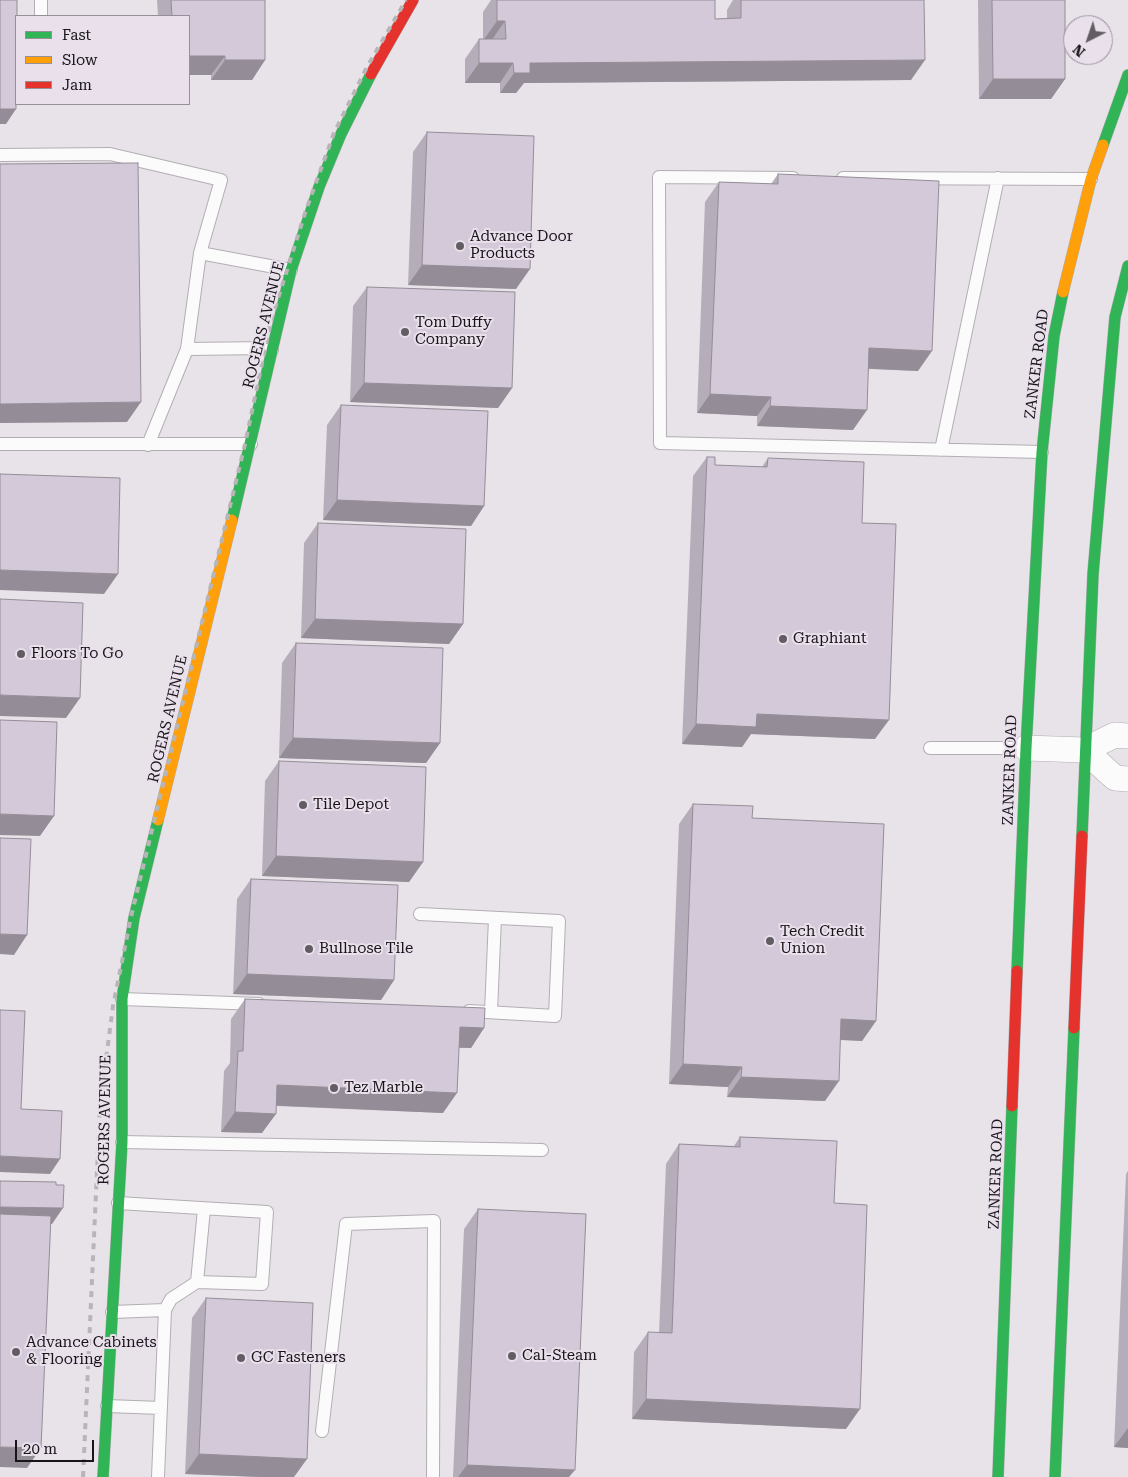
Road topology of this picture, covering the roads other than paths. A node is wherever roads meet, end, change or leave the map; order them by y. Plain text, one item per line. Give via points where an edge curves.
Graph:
1 (41, 0) edge
2 (413, 0) edge
3 (41, 15) edge
4 (1128, 75) edge
5 (0, 155) edge
6 (804, 178) edge
7 (833, 178) edge
8 (998, 178) junction
9 (1091, 179) junction
10 (200, 253) junction
11 (1128, 266) edge
12 (291, 270) junction
13 (188, 349) junction
14 (272, 350) junction
15 (0, 444) edge
16 (251, 444) junction
17 (148, 445) junction
18 (941, 450) junction
19 (1042, 452) junction
20 (1128, 736) edge
21 (930, 748) dead end
22 (1026, 748) junction
23 (1084, 750) junction
24 (1128, 778) edge
25 (420, 914) dead end
26 (495, 918) junction
27 (122, 999) junction
28 (269, 1004) edge
29 (454, 1011) edge
30 (491, 1012) junction
31 (122, 1142) junction
32 (542, 1150) dead end
33 (118, 1202) junction
34 (204, 1208) junction
35 (197, 1282) junction
36 (165, 1310) junction
37 (112, 1312) junction
38 (107, 1406) junction
39 (160, 1408) junction
40 (322, 1431) dead end
41 (1000, 1448) junction
42 (103, 1477) edge
43 (158, 1477) edge
44 (433, 1477) edge
45 (993, 1477) edge
46 (998, 1477) edge
47 (1057, 1477) edge

1 - 3 lane
2 - 12 main road, ROGERS AVENUE via 341,134
4 - 9 main road, ZANKER ROAD
5 - 10 lane via 110,154 221,180
6 - 18 lane via 659,177 660,443
7 - 8 lane
8 - 9 lane
8 - 18 lane
9 - 19 main road, ZANKER ROAD via 1054,336
10 - 12 lane
10 - 13 lane
11 - 23 main road via 1115,317 1093,574
12 - 14 main road, ROGERS AVENUE
13 - 14 lane
13 - 17 lane
14 - 16 main road, ROGERS AVENUE
15 - 17 lane
16 - 17 lane
16 - 27 main road, ROGERS AVENUE via 134,918
18 - 19 lane
19 - 22 main road, ZANKER ROAD
20 - 23 street via 1115,735
21 - 22 lane
22 - 23 street
22 - 41 main road, ZANKER ROAD
23 - 24 street via 1116,778
23 - 47 main road
25 - 26 lane
26 - 30 lane
26 - 30 lane via 559,921 557,978 555,1016
27 - 28 lane
27 - 31 main road, ROGERS AVENUE
29 - 30 lane
31 - 32 lane
31 - 33 main road, ROGERS AVENUE
33 - 34 lane
33 - 37 main road, ROGERS AVENUE
34 - 35 lane
34 - 35 lane via 267,1212 262,1284
35 - 36 lane via 171,1299
36 - 37 lane
36 - 39 lane
37 - 38 main road, ROGERS AVENUE
38 - 39 lane
38 - 42 main road, ROGERS AVENUE
39 - 43 lane
40 - 44 lane via 346,1224 434,1221
41 - 45 main road
41 - 46 main road, ZANKER ROAD

